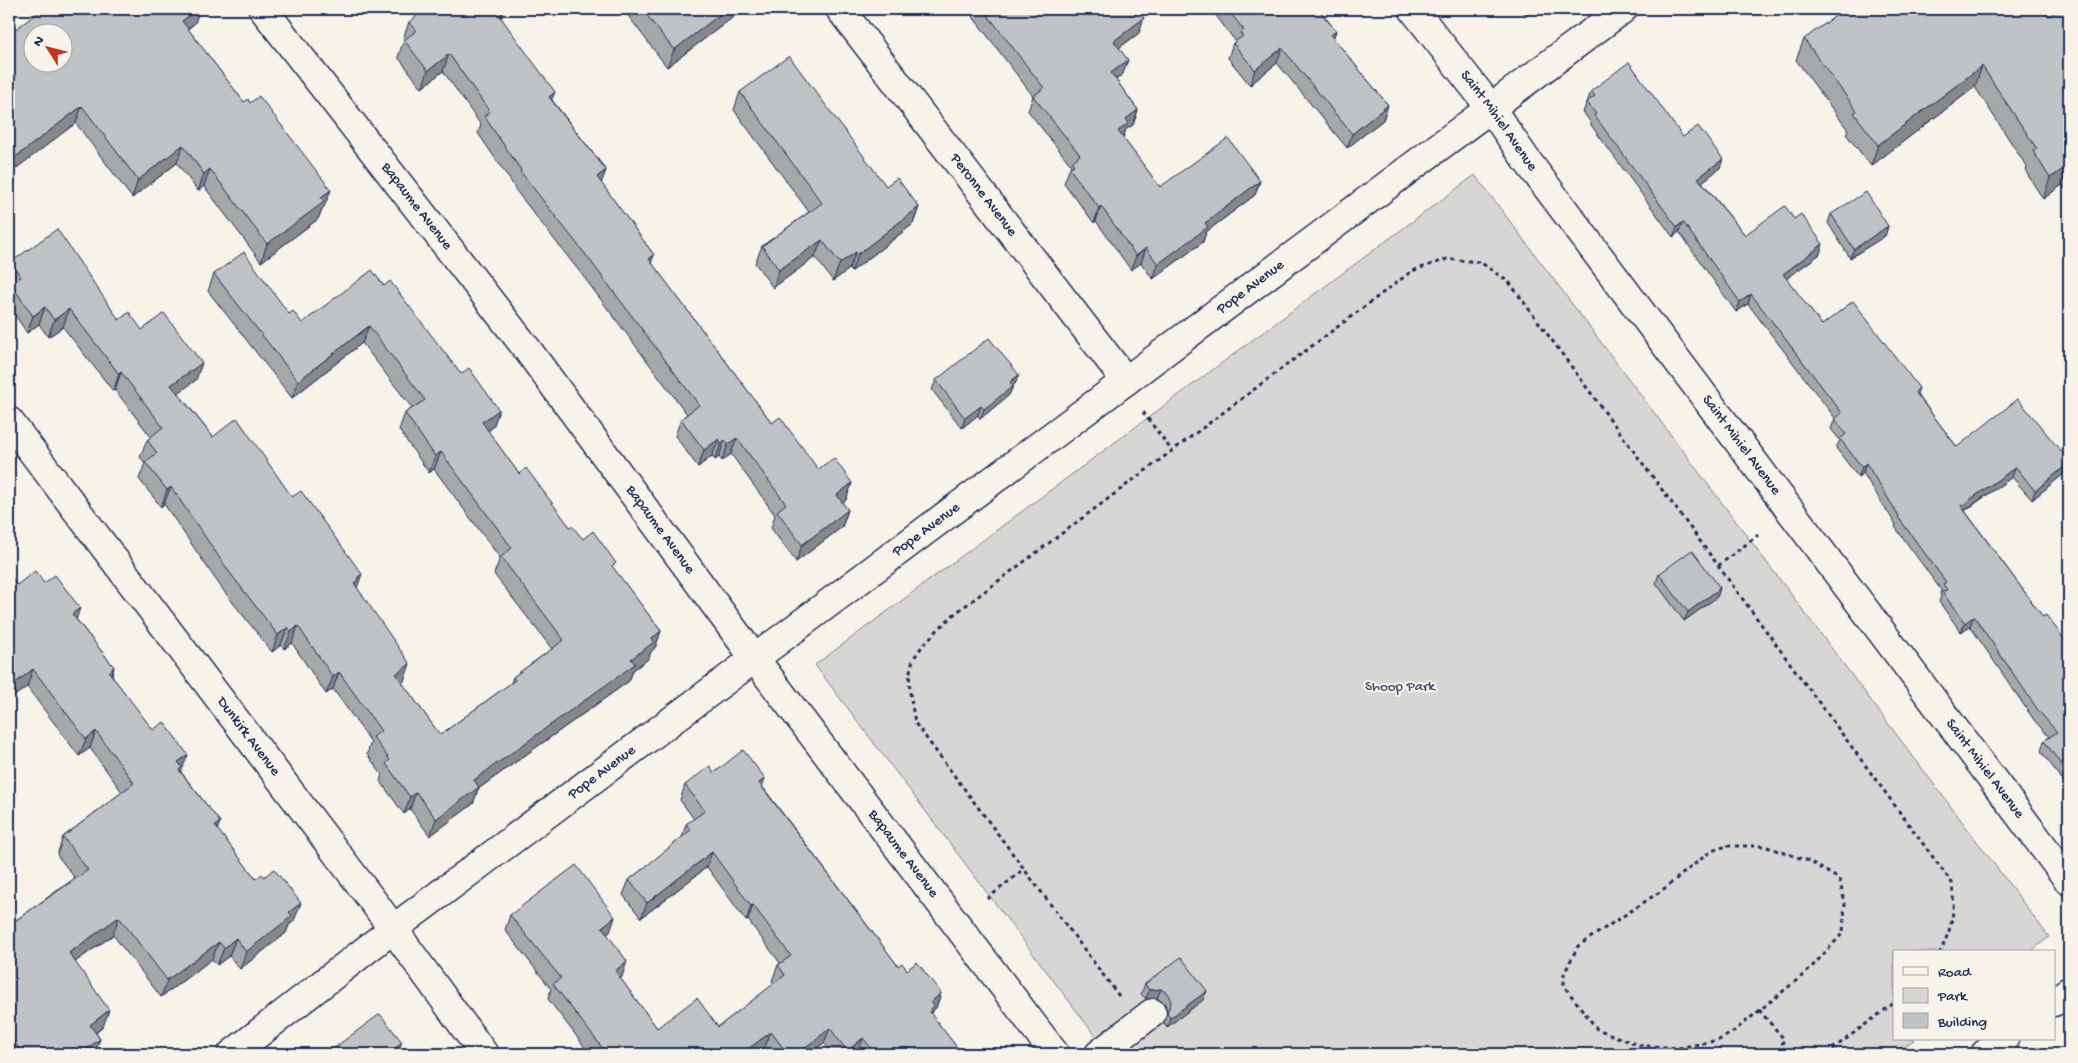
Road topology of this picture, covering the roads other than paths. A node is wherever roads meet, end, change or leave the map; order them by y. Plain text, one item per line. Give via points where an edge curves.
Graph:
1 (262, 9) edge
2 (840, 9) edge
3 (1413, 9) edge
4 (1623, 9) edge
5 (1490, 107) junction
6 (1124, 382) junction
7 (9, 421) edge
8 (755, 659) junction
9 (2069, 881) edge
10 (393, 929) junction
11 (2069, 991) edge
12 (2056, 1001) edge
13 (1146, 1018) road end
14 (2004, 1040) edge
15 (232, 1054) edge
16 (484, 1054) edge
17 (1055, 1054) edge
18 (1099, 1054) edge
19 (1985, 1054) edge

1 - 8 street, Bapaume Avenue via 527,350
2 - 6 street, Peronne Avenue
3 - 5 street, Saint Mihiel Avenue
4 - 5 street, Pope Avenue
5 - 6 street, Pope Avenue
5 - 9 street, Saint Mihiel Avenue via 1525,158
6 - 8 street, Pope Avenue
7 - 10 street, Dunkirk Avenue
8 - 10 street, Pope Avenue
8 - 17 street, Bapaume Avenue
10 - 15 street, Pope Avenue
10 - 16 street, Dunkirk Avenue
11 - 12 street
13 - 18 street
14 - 19 street

